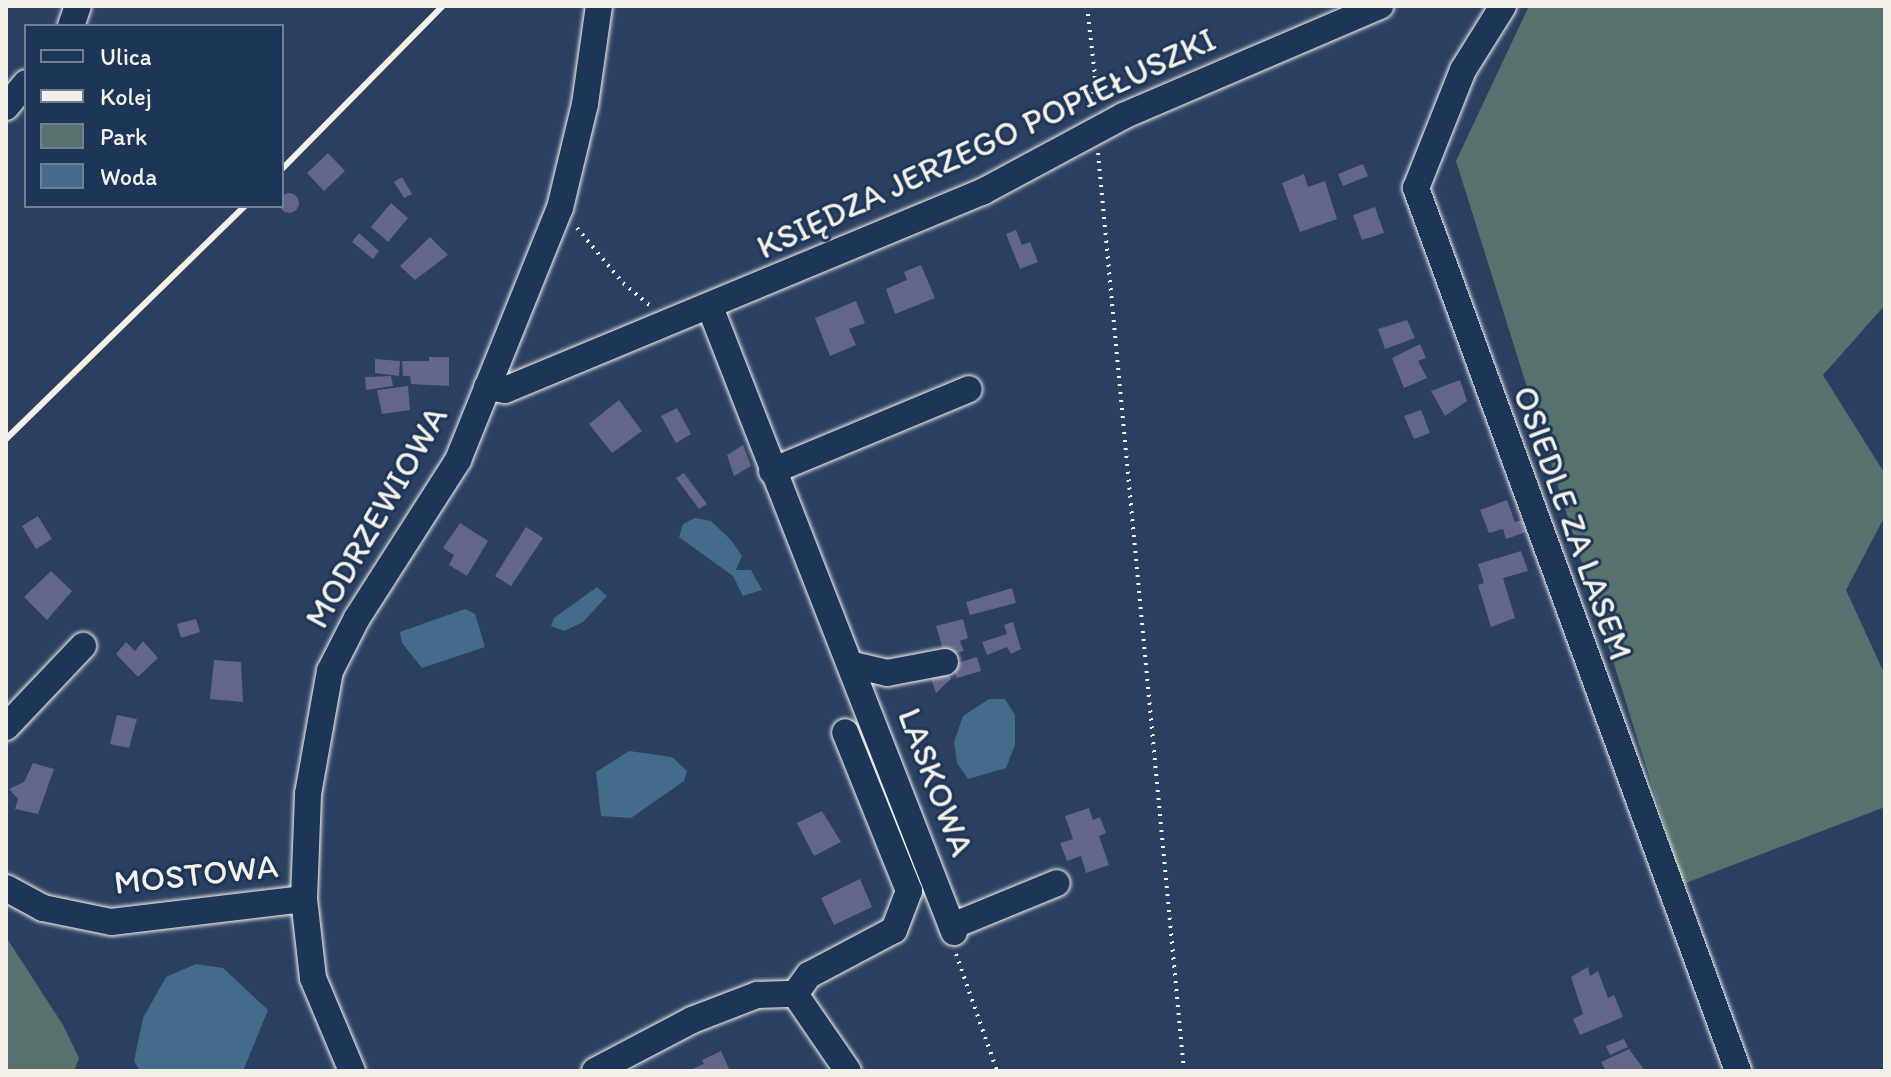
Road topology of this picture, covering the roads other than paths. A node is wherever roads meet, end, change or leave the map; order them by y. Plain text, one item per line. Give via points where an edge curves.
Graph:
1 (599, 6) edge
2 (1380, 6) edge
3 (1503, 6) edge
4 (24, 85) edge
5 (6, 107) edge
6 (710, 307) junction
7 (487, 387) junction
8 (969, 389) dead end
9 (772, 471) junction
10 (83, 646) dead end
11 (945, 662) dead end
12 (853, 665) junction
13 (6, 727) edge
14 (845, 732) dead end
15 (1057, 883) dead end
16 (6, 888) edge
17 (304, 899) junction
18 (795, 994) junction
19 (352, 1071) edge
20 (595, 1071) edge
21 (848, 1071) edge
22 (1738, 1071) edge

1 - 7 street, MODRZEWIOWA via 585,104 560,208
2 - 6 street, KSIĘDZA JERZEGO POPIEŁUSZKI via 1123,116 984,191
3 - 22 street, OSIEDLE ZA LASEM via 1463,70 1416,188
4 - 5 street
6 - 7 street, KSIĘDZA JERZEGO POPIEŁUSZKI via 505,390
6 - 9 street, LASKOWA
7 - 17 street, MODRZEWIOWA via 458,460 357,618 330,671 308,794
8 - 9 street
9 - 12 street, LASKOWA
10 - 13 street
11 - 12 street, LASKOWA via 887,673
12 - 15 street, LASKOWA via 953,929
14 - 18 street via 909,891 894,930 809,975
16 - 17 street, MOSTOWA via 43,908 111,922
17 - 19 street, MODRZEWIOWA via 313,978
18 - 20 street via 757,995 692,1020
18 - 21 street

